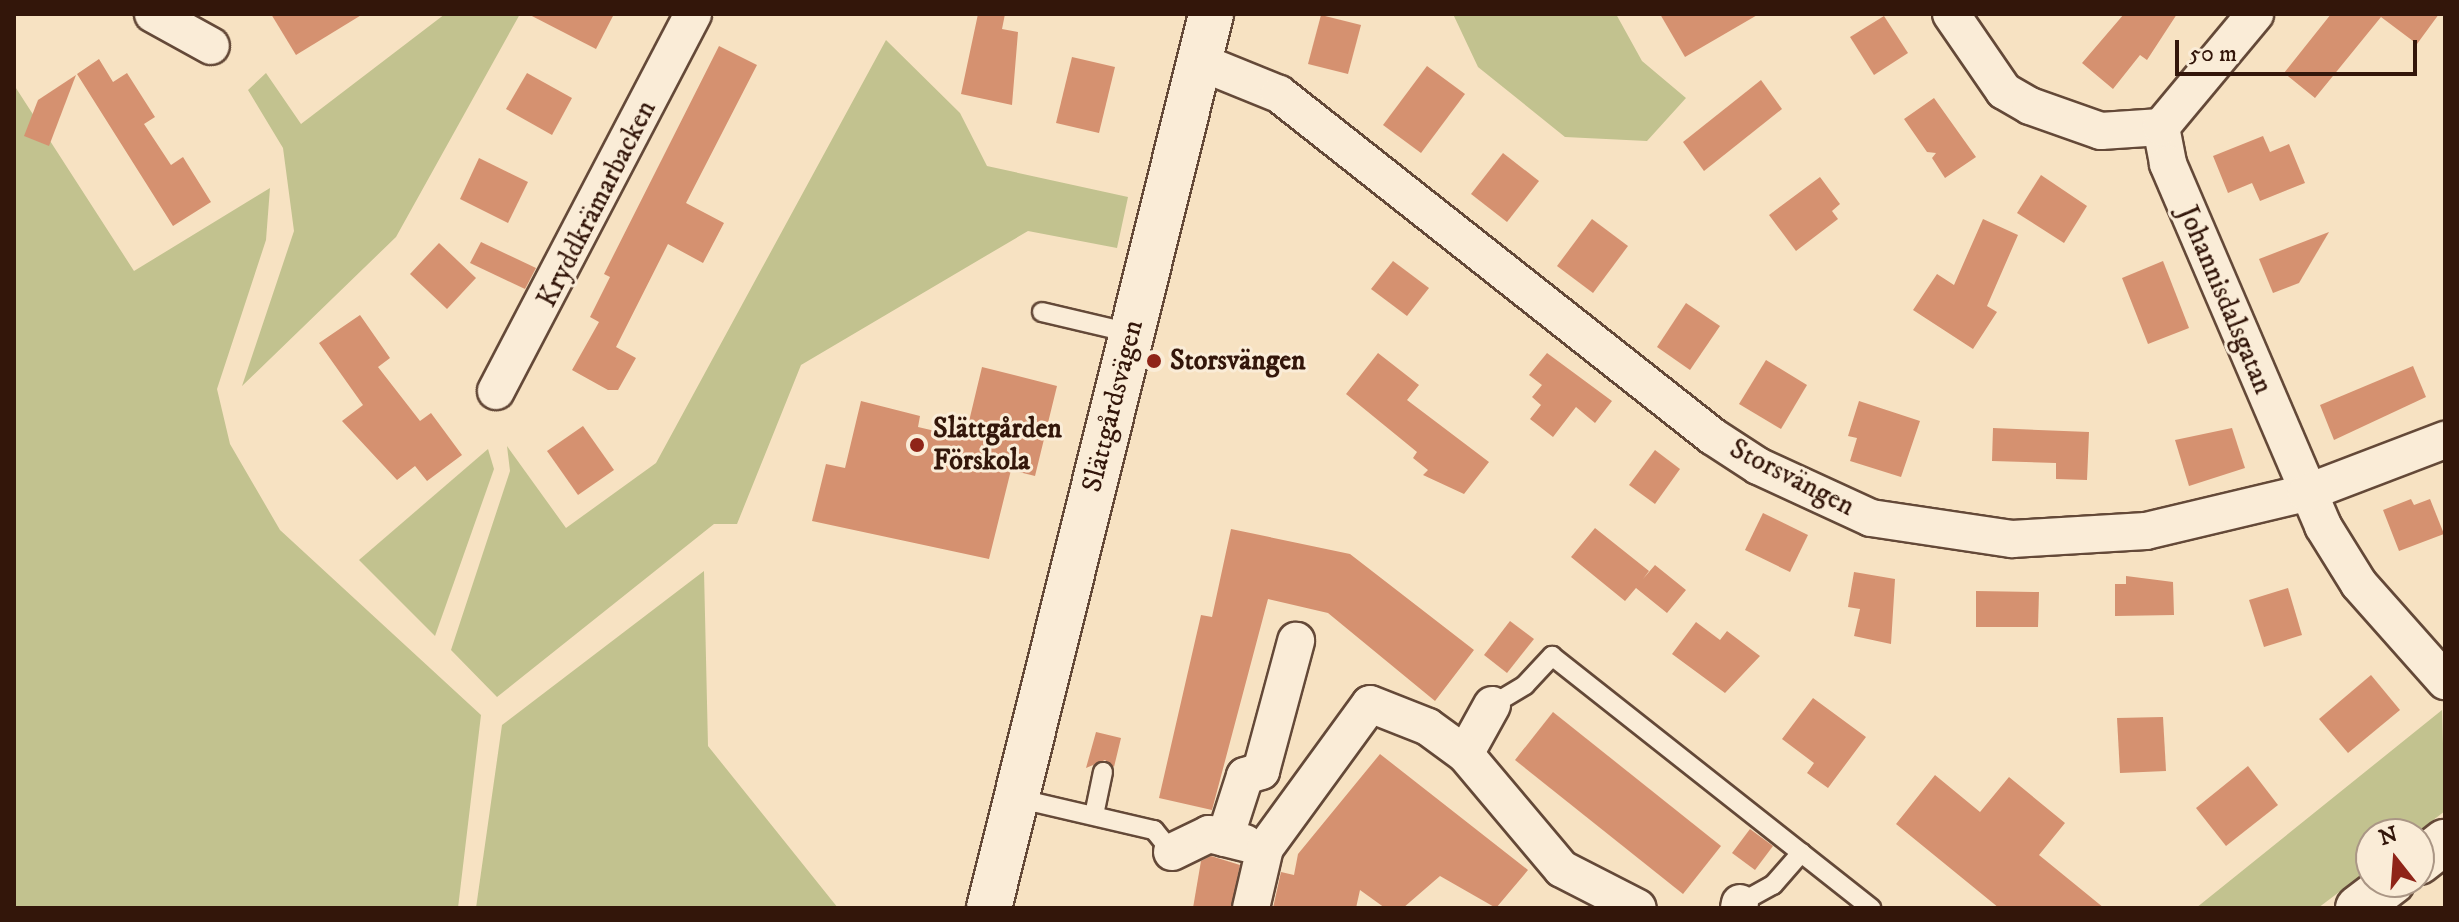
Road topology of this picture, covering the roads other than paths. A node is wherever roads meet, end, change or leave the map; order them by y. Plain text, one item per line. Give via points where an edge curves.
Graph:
1 (153, 14) edge
2 (693, 14) edge
3 (1211, 14) edge
4 (1951, 14) edge
5 (2255, 14) edge
6 (211, 46) dead end
7 (1200, 62) junction
8 (2161, 127) junction
9 (1042, 312) dead end
10 (1131, 333) junction
11 (496, 391) dead end
12 (2445, 440) edge
13 (2306, 493) junction
14 (1296, 641) dead end
15 (2445, 681) edge
16 (1492, 705) joint
17 (1465, 754) junction
18 (1103, 772) dead end
19 (1016, 798) junction
20 (1094, 815) junction
21 (1225, 838) junction
22 (1265, 848) junction
23 (1172, 852) joint
24 (1801, 853) junction
25 (1739, 906) edge
26 (989, 908) edge
27 (1251, 908) edge
28 (1638, 908) edge
29 (1871, 908) edge

1 - 6 street
2 - 11 street, Kryddkrämarbacken
3 - 7 street, Slättgårdsvägen
4 - 8 street via 2004,91 2030,106 2101,131
5 - 8 street
7 - 10 street, Slättgårdsvägen
7 - 13 street, Storsvängen via 1279,94 1712,436 1837,505 1919,529 2063,538 2184,525
8 - 13 street, Johannisdalsgatan via 2168,164
9 - 10 lane
10 - 19 street, Slättgårdsvägen
12 - 13 street, Storsvängen
13 - 15 street, Johannisdalsgatan via 2359,584
14 - 21 street via 1261,771 1245,776
16 - 17 street
16 - 24 lane via 1525,685 1552,656
17 - 22 street via 1428,727 1370,704
17 - 28 street via 1562,869
18 - 20 lane
19 - 20 lane
19 - 26 street, Slättgårdsvägen
20 - 23 lane via 1154,830
21 - 22 street
21 - 23 street via 1209,834
22 - 27 street
24 - 25 lane via 1773,885
24 - 29 lane

